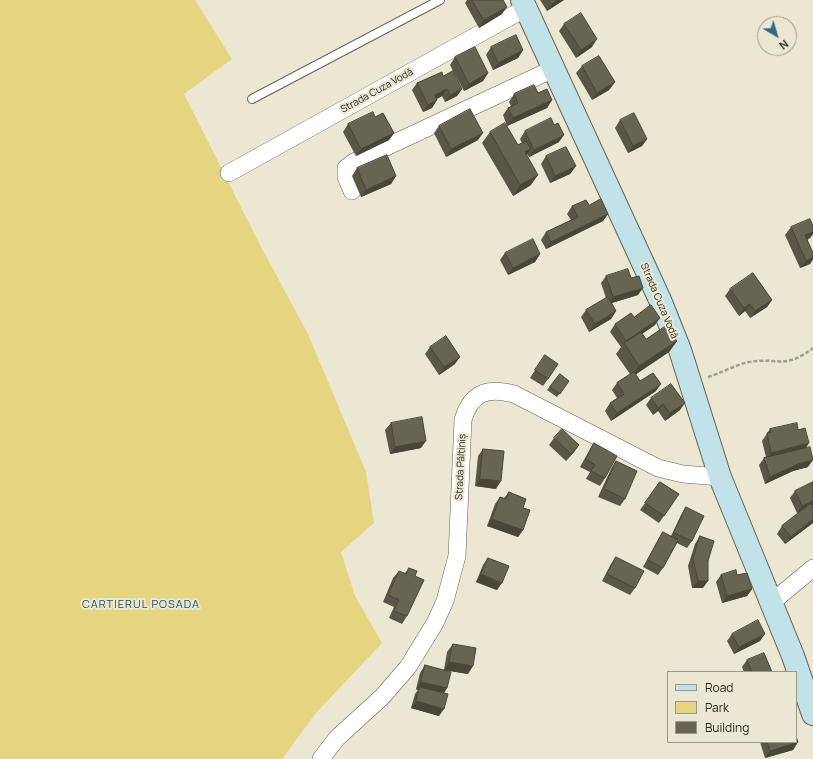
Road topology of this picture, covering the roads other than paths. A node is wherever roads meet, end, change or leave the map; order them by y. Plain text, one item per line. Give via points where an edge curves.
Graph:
1 (440, 0) edge
2 (524, 4) edge
3 (553, 69) junction
4 (252, 99) dead end
5 (229, 173) dead end
6 (352, 191) dead end
7 (720, 477) junction
8 (813, 568) edge
9 (771, 603) junction
10 (813, 714) edge
11 (321, 759) edge

1 - 4 lane
2 - 3 street, Strada Cuza Vodă
2 - 5 street, Strada Cuza Vodă
3 - 6 street via 354,162 346,168 346,177
3 - 7 street, Strada Cuza Vodă via 660,300
7 - 9 street, Strada Cuza Vodă
7 - 11 street, Strada Păltiniș via 683,474 658,468 514,394 497,390 478,395 467,409 463,420 457,556 445,601 435,623 408,667 382,697 337,738
8 - 9 street
9 - 10 street, Strada Cuza Vodă

